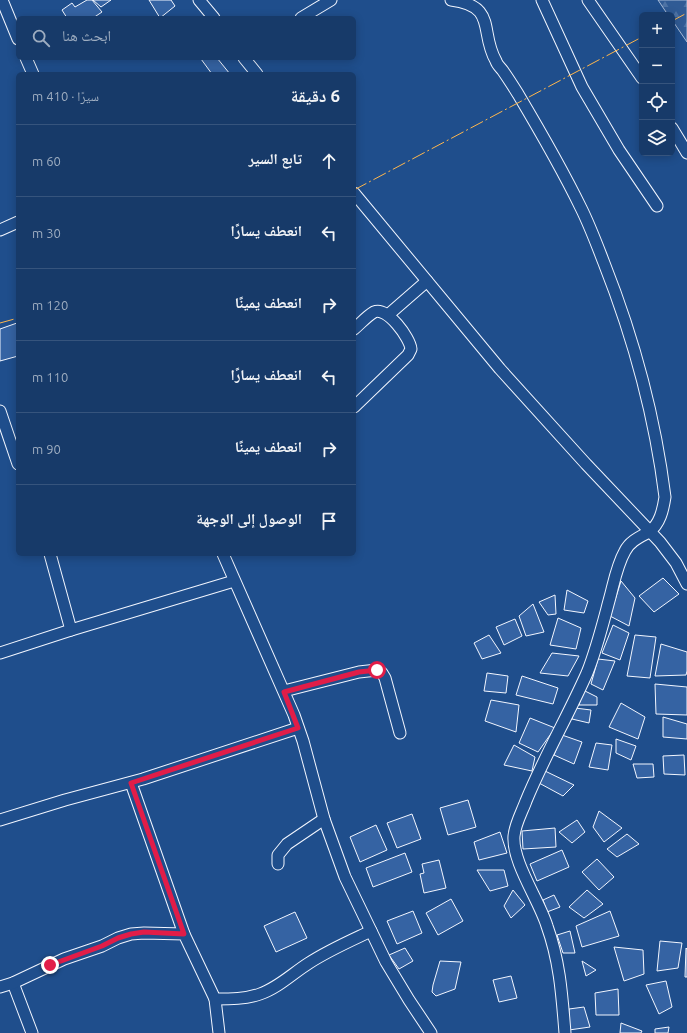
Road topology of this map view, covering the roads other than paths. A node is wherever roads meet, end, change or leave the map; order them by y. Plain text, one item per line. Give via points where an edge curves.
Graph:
1 (2, 0) edge
2 (199, 0) edge
3 (331, 0) edge
4 (451, 0) edge
5 (542, 0) edge
6 (588, 0) edge
7 (212, 16) edge
8 (304, 16) edge
9 (16, 33) edge
10 (27, 60) edge
11 (246, 60) edge
12 (32, 72) edge
13 (255, 72) edge
14 (639, 74) edge
15 (675, 133) edge
16 (687, 154) edge
17 (356, 195) edge
18 (657, 206) dead end
19 (16, 223) edge
20 (0, 230) edge
21 (427, 281) junction
22 (388, 315) junction
23 (356, 327) edge
24 (356, 404) edge
25 (0, 411) edge
26 (16, 458) edge
27 (650, 531) junction
28 (51, 556) edge
29 (224, 556) edge
30 (234, 581) junction
31 (687, 584) edge
32 (72, 630) junction
33 (0, 653) edge
34 (284, 692) junction
35 (298, 728) junction
36 (400, 733) dead end
37 (131, 783) junction
38 (324, 819) junction
39 (0, 820) edge
40 (278, 864) dead end
41 (371, 931) junction
42 (184, 934) junction
43 (13, 983) junction
44 (0, 987) edge
45 (215, 999) junction
46 (32, 1033) edge
47 (219, 1033) edge
48 (430, 1033) edge
49 (565, 1033) edge

1 - 9 street
2 - 7 street
3 - 8 street
4 - 27 street via 469,3 486,22 496,62 518,94 582,208 620,303 644,383 665,497 658,522
5 - 18 street via 582,87 619,150
6 - 14 street
10 - 12 street
11 - 13 street
15 - 16 street
17 - 21 street
19 - 20 street
21 - 22 street
21 - 27 street via 505,375
22 - 23 street via 374,312
22 - 24 street via 408,339 410,353
25 - 26 street
27 - 31 street via 676,562
27 - 49 street via 636,539 625,550 588,673 532,785 514,835 515,852 547,924 556,952
28 - 32 street
29 - 30 street
30 - 32 street
30 - 34 street
32 - 33 street
34 - 35 street
34 - 36 street via 359,672 377,670 385,678
35 - 37 street
35 - 38 street
37 - 39 street
37 - 42 street
38 - 40 street via 287,844 278,855
38 - 41 street via 345,877
41 - 45 street via 330,950 262,994
41 - 48 street via 386,962
42 - 43 street via 131,934 50,965
42 - 45 street
43 - 44 street
43 - 46 street
45 - 47 street

